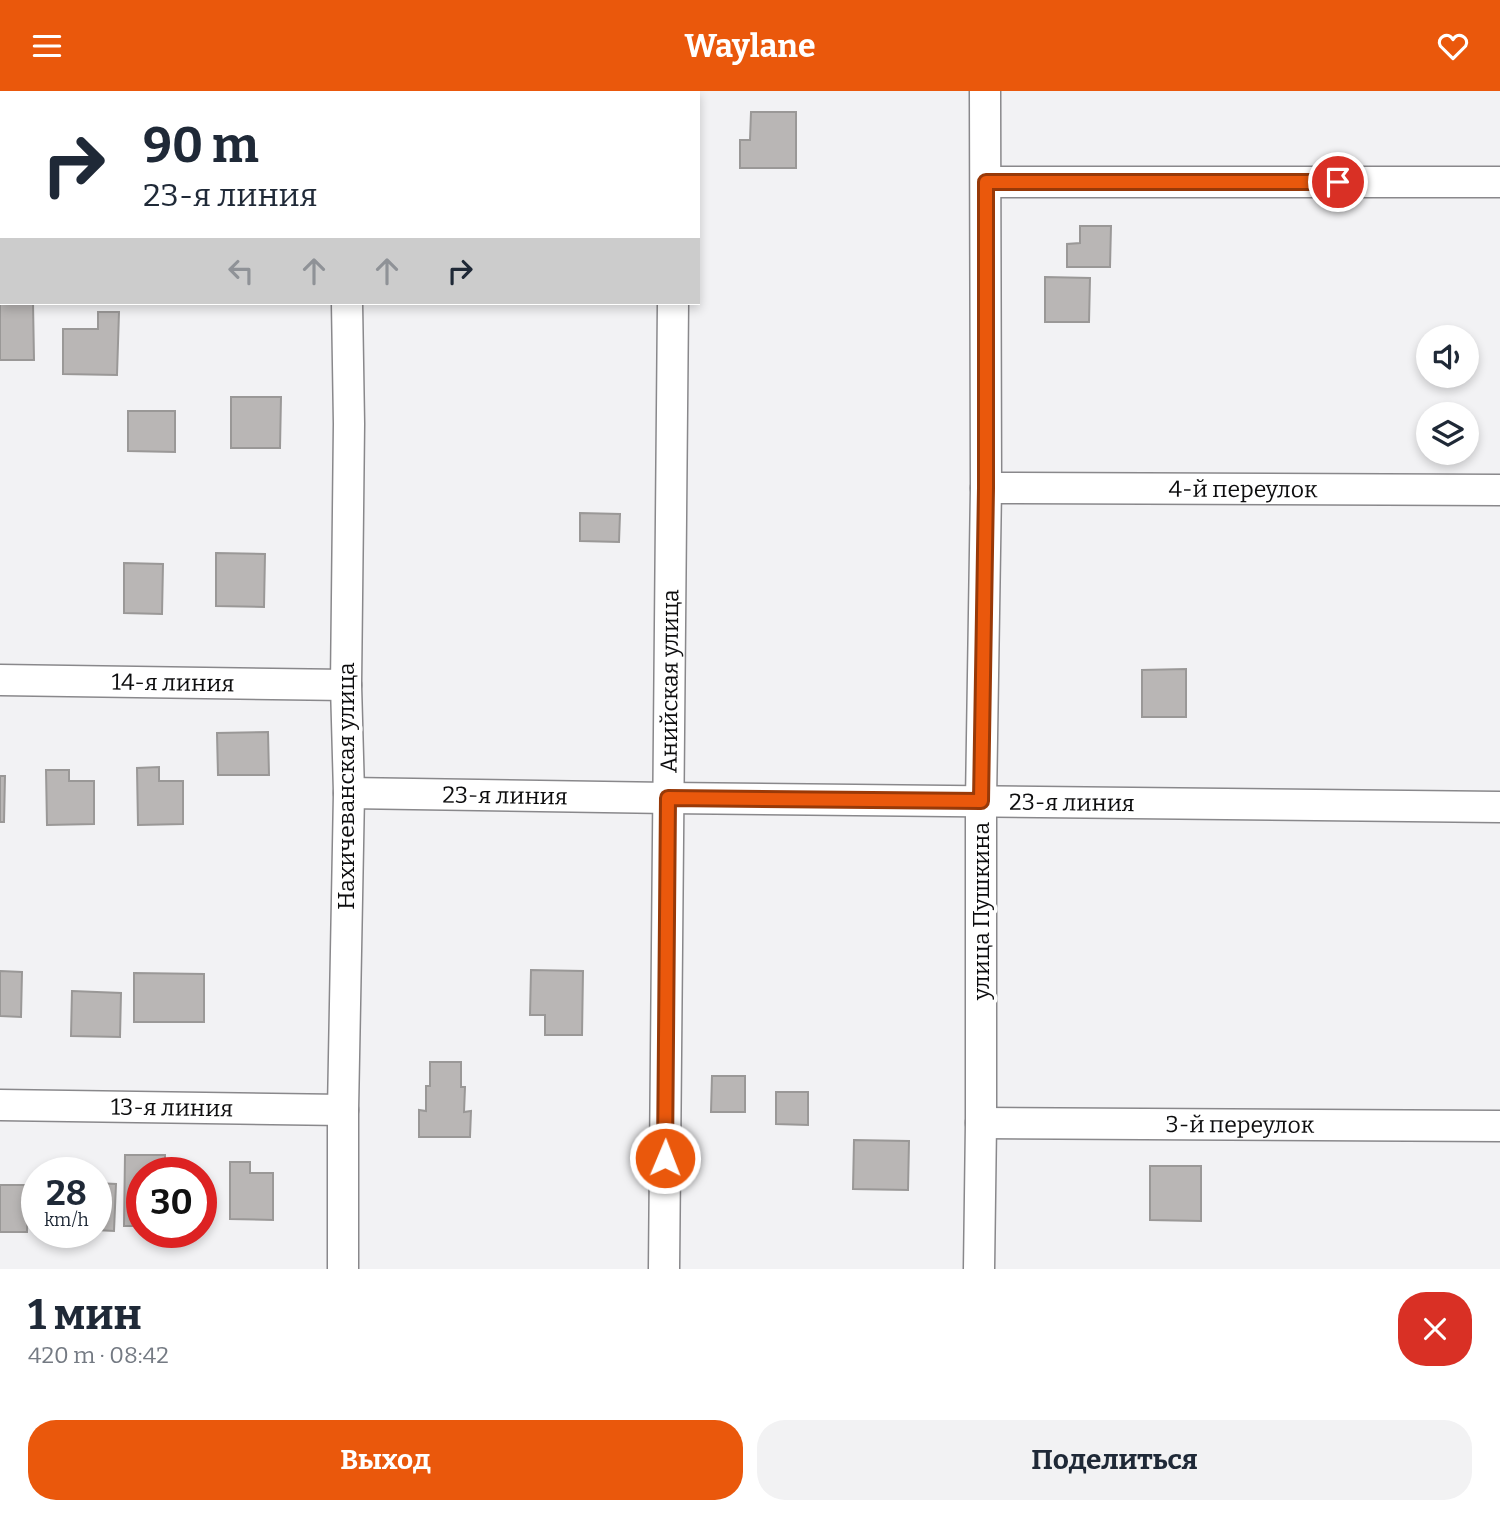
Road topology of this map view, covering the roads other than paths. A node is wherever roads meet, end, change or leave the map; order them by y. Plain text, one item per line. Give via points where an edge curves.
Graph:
1 (985, 91) edge
2 (986, 182) junction
3 (1500, 182) edge
4 (347, 305) edge
5 (673, 305) edge
6 (986, 488) junction
7 (1500, 490) edge
8 (0, 680) edge
9 (346, 685) junction
10 (349, 793) junction
11 (668, 798) junction
12 (981, 801) junction
13 (1500, 807) edge
14 (0, 1105) edge
15 (344, 1109) junction
16 (981, 1123) junction
17 (1500, 1126) edge
18 (343, 1269) edge
19 (664, 1269) edge
20 (979, 1269) edge

1 - 2 street, улица Пушкина
2 - 3 street
2 - 6 street, улица Пушкина
4 - 9 street, Нахичеванская улица
5 - 11 street, Анийская улица
6 - 7 street, 4-й переулок
6 - 12 street, улица Пушкина
8 - 9 street, 14-я линия
9 - 10 street, Нахичеванская улица
10 - 11 street, 23-я линия
10 - 15 street, Нахичеванская улица
11 - 12 street, 23-я линия
11 - 19 street, Анийская улица
12 - 13 street, 23-я линия
12 - 16 street, улица Пушкина
14 - 15 street, 13-я линия
15 - 18 street, Нахичеванская улица
16 - 17 street, 3-й переулок
16 - 20 street, улица Пушкина

